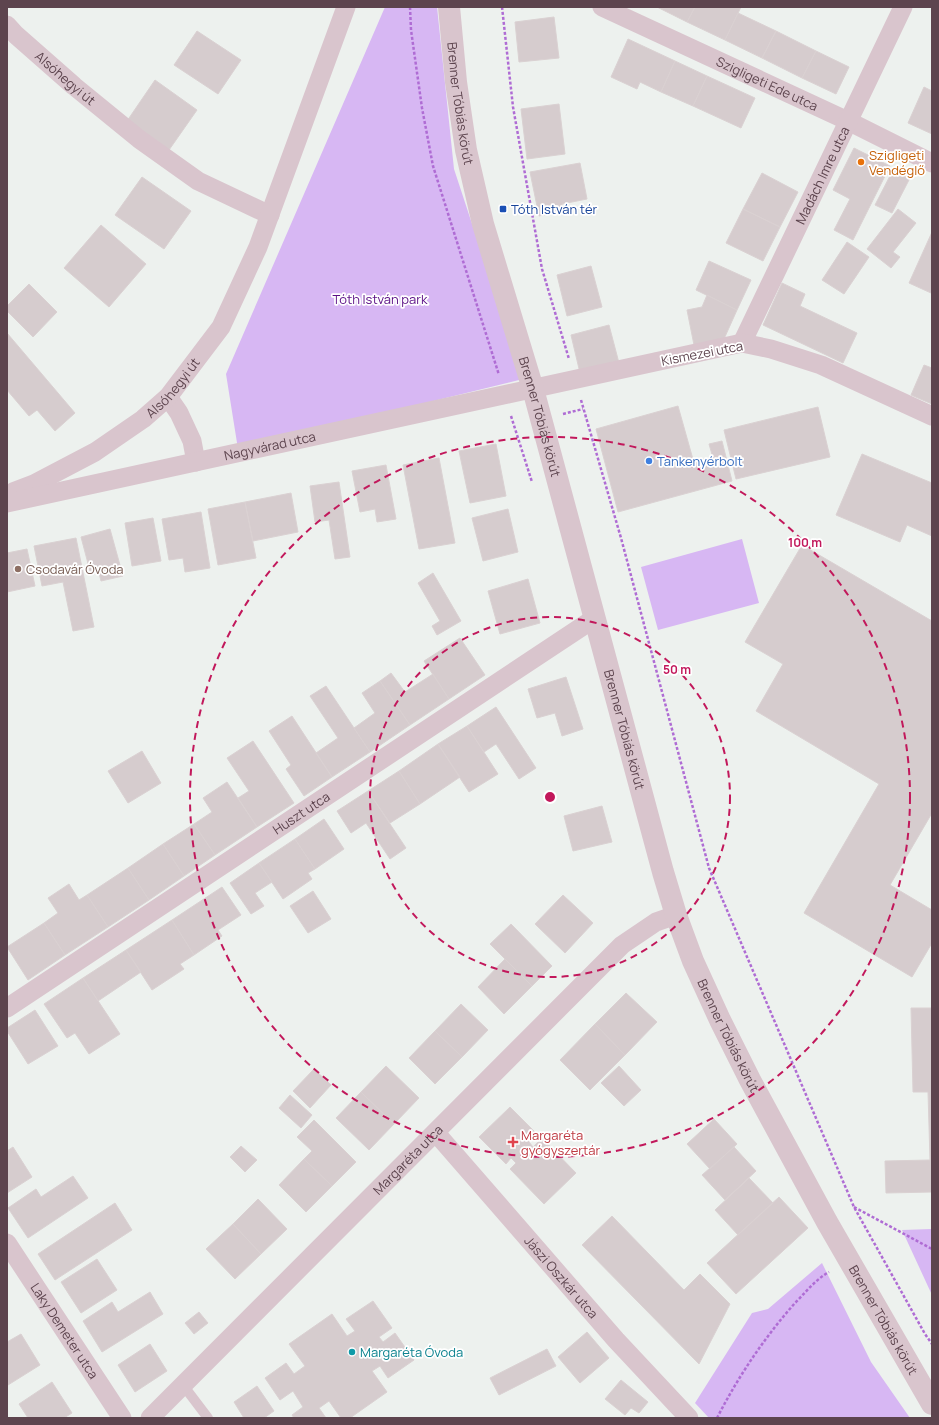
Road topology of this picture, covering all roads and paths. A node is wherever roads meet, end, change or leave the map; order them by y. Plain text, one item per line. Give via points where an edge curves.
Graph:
1 (346, 7) edge
2 (410, 7) edge
3 (449, 7) edge
4 (502, 7) edge
5 (602, 7) edge
6 (903, 7) edge
7 (7, 25) edge
8 (848, 122) junction
9 (932, 163) edge
10 (270, 215) junction
11 (742, 343) junction
12 (575, 380) junction
13 (533, 389) junction
14 (504, 395) junction
15 (168, 396) junction
16 (932, 416) edge
17 (514, 426) dead end
18 (196, 462) junction
19 (7, 495) edge
20 (7, 503) edge
21 (595, 618) junction
22 (676, 915) junction
23 (7, 1008) edge
24 (436, 1134) junction
25 (854, 1207) junction
26 (7, 1243) edge
27 (932, 1249) edge
28 (833, 1269) dead end
29 (932, 1344) edge
30 (183, 1385) junction
31 (932, 1404) edge
32 (122, 1418) edge
33 (150, 1418) edge
34 (208, 1418) edge
35 (689, 1418) edge
36 (717, 1418) edge

1 - 10 street, Alsóhegyi út
2 - 14 path via 422,108 433,166 496,362
3 - 13 street, Brenner Tóbiás körút via 466,150 484,224
4 - 12 path via 513,107 542,269
5 - 8 street, Szigligeti Ede utca
6 - 8 street, Madách Imre utca
7 - 10 street, Alsóhegyi út via 139,140 198,181
8 - 9 street, Szigligeti Ede utca
8 - 11 street, Madách Imre utca
10 - 15 street, Alsóhegyi út via 221,327
11 - 12 street, Kismezei utca
11 - 16 street, Kismezei utca via 821,365
12 - 13 street, Kismezei utca
12 - 25 path via 621,538 709,868
13 - 14 street, Nagyvárad utca
13 - 21 street, Brenner Tóbiás körút
14 - 17 path
14 - 18 street, Nagyvárad utca
15 - 18 street via 192,441
15 - 19 street, Alsóhegyi út via 143,419 95,452
18 - 20 street, Nagyvárad utca
21 - 22 street, Brenner Tóbiás körút
21 - 23 street, Huszt utca
22 - 24 street, Margaréta utca via 656,922 622,945
22 - 31 street, Brenner Tóbiás körút via 693,961 750,1080
24 - 30 street, Margaréta utca
24 - 35 street, Jászi Oszkár utca via 616,1340
25 - 27 path
25 - 29 path
26 - 32 street, Laky Demeter utca
28 - 36 path via 817,1279 776,1325 732,1389
30 - 33 street, Margaréta utca
30 - 34 lane

